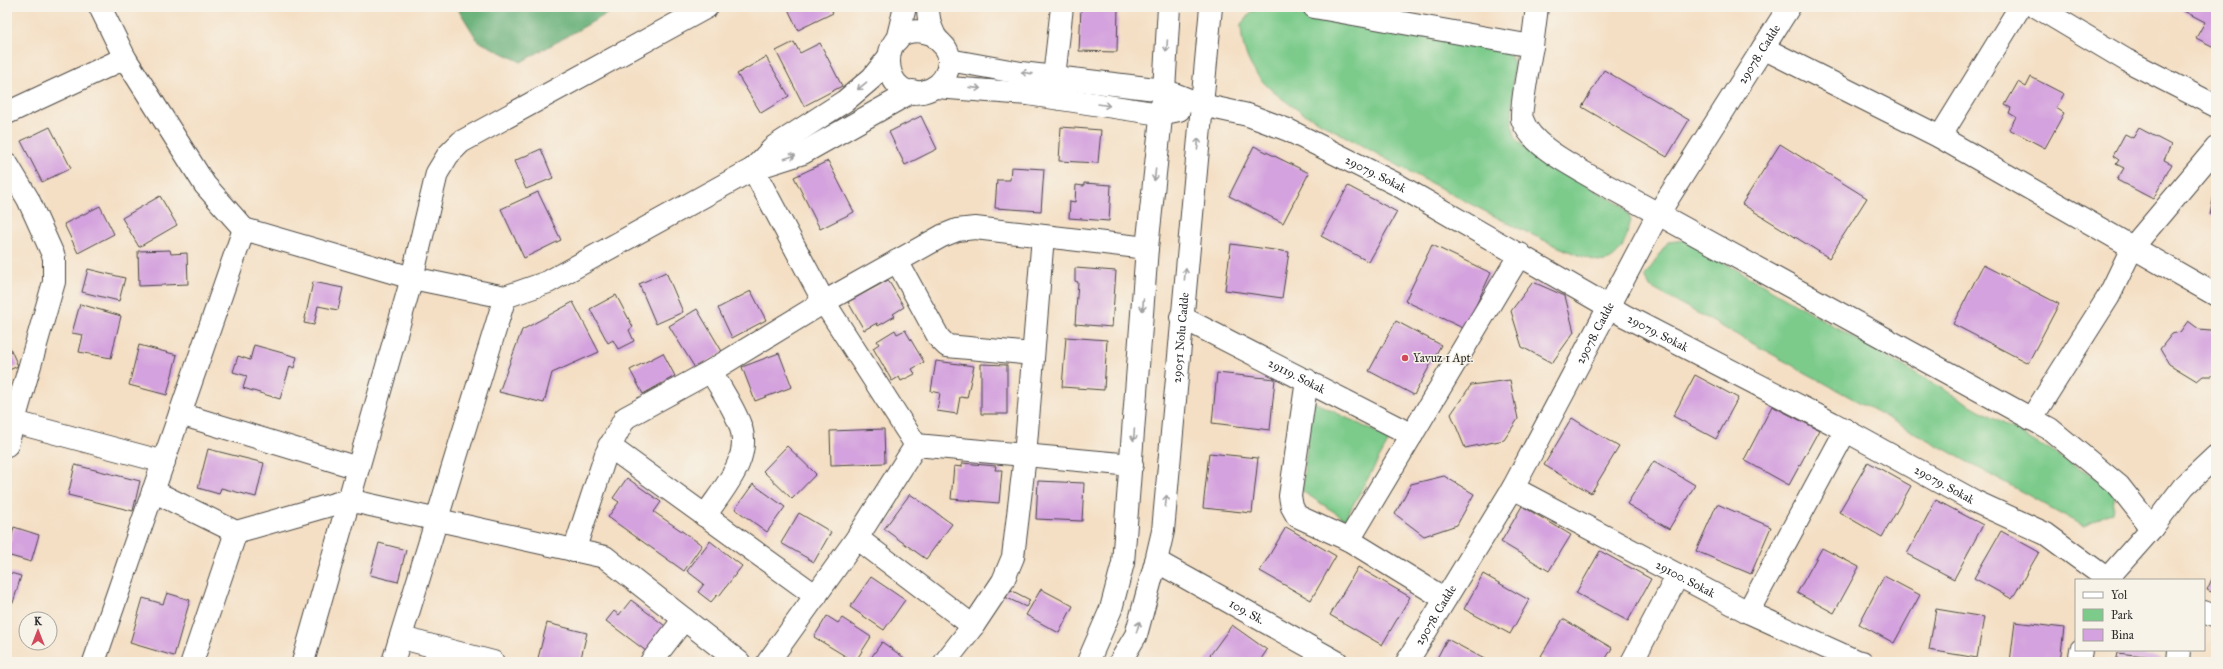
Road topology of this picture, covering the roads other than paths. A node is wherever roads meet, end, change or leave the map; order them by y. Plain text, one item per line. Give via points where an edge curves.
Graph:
1 (100, 7) edge
2 (707, 7) edge
3 (906, 7) edge
4 (928, 7) edge
5 (1062, 7) edge
6 (1169, 7) edge
7 (1211, 7) edge
8 (1314, 7) edge
9 (1537, 7) edge
10 (1789, 7) edge
11 (2020, 7) edge
12 (2037, 7) edge
13 (934, 35) junction
14 (1532, 46) junction
15 (1763, 48) junction
16 (892, 49) junction
17 (125, 58) junction
18 (949, 60) junction
19 (1054, 77) junction
20 (936, 87) junction
21 (1164, 90) junction
22 (913, 91) junction
23 (1202, 105) junction
24 (2216, 106) edge
25 (7, 113) edge
26 (1160, 114) junction
27 (1940, 137) junction
28 (2216, 148) edge
29 (7, 164) edge
30 (753, 169) junction
31 (1658, 214) junction
32 (244, 229) junction
33 (1043, 236) junction
34 (1148, 248) junction
35 (2132, 248) junction
36 (1520, 254) junction
37 (897, 261) junction
38 (412, 278) junction
39 (2216, 295) edge
40 (505, 297) junction
41 (824, 302) junction
42 (1608, 306) junction
43 (1181, 317) junction
44 (1033, 354) junction
45 (711, 371) junction
46 (1307, 380) junction
47 (180, 414) junction
48 (2031, 419) junction
49 (10, 421) edge
50 (1846, 430) junction
51 (1412, 434) junction
52 (7, 445) edge
53 (916, 445) junction
54 (609, 446) junction
55 (1025, 456) junction
56 (2216, 456) edge
57 (164, 462) junction
58 (1132, 465) junction
59 (358, 468) junction
60 (1513, 488) junction
61 (153, 491) junction
62 (348, 500) junction
63 (705, 516) junction
64 (436, 520) junction
65 (2152, 528) junction
66 (236, 532) junction
67 (857, 538) junction
68 (1349, 540) junction
69 (574, 551) junction
70 (1156, 561) junction
71 (1678, 575) junction
72 (2108, 579) edge
73 (816, 596) junction
74 (1445, 599) junction
75 (1748, 612) junction
76 (2205, 612) edge
77 (2216, 617) edge
78 (684, 619) junction
79 (973, 626) junction
80 (402, 638) junction
81 (2081, 651) edge
82 (2179, 651) edge
83 (94, 662) edge
84 (192, 662) edge
85 (303, 662) edge
86 (393, 662) edge
87 (493, 662) edge
88 (651, 662) edge
89 (739, 662) edge
90 (768, 662) edge
91 (945, 662) edge
92 (1088, 662) edge
93 (1120, 662) edge
94 (1337, 662) edge
95 (1406, 662) edge
96 (1632, 662) edge
97 (1862, 662) edge
98 (2079, 662) edge
99 (2178, 662) edge

1 - 17 street
2 - 38 street via 461,142 448,155 437,173
3 - 16 street
4 - 13 street
5 - 19 street
6 -> 21 street
7 - 23 street, 29051 Nolu Cadde
8 - 14 street
9 - 14 street
10 - 15 street, 29078. Cadde
11 - 27 street
12 - 24 street via 2126,60
13 - 16 street via 915,31
13 - 18 street via 942,42
14 - 31 street via 1522,118 1530,134 1543,147
15 - 27 street
15 - 31 street, 29078. Cadde
16 - 22 street via 888,67 892,77 898,85
16 -> 30 street via 872,78 845,101 775,146
17 - 25 street
17 - 32 street via 205,185
19 -> 18 street, 29079. Sokak
18 - 20 street via 948,70
19 - 21 street, 29079. Sokak
20 - 22 street via 927,91
20 -> 26 street via 1028,94
21 - 23 street, 29079. Sokak
21 - 26 street
30 -> 22 street via 803,153
23 - 26 street
23 - 36 street, 29079. Sokak via 1248,115 1288,130 1396,184
43 -> 23 street, 29051 Nolu Cadde
26 -> 34 street
27 - 35 street
28 - 35 street
29 - 49 street via 28,199 54,257 54,282
30 - 40 street via 548,282
30 - 41 street
31 - 42 street, 29078. Cadde
31 - 48 street
32 - 38 street
32 - 47 street
33 - 34 street
33 - 37 street via 975,228 957,230
33 - 44 street
34 -> 58 street
35 - 39 street
35 - 48 street via 2109,296
36 - 42 street, 29079. Sokak
36 - 51 street
37 - 41 street
37 - 44 street via 939,338 947,346
38 - 40 street
38 - 59 street
40 - 64 street
41 - 45 street
41 - 53 street
42 - 50 street, 29079. Sokak
42 - 60 street, 29078. Cadde
43 - 46 street, 29119. Sokak
70 -> 43 street, 29051 Nolu Cadde via 1163,531 1168,483
44 - 55 street
45 - 54 street via 624,418
45 - 63 street via 740,425 743,451 736,469
46 - 51 street, 29119. Sokak
46 - 68 street via 1290,496 1292,507 1297,516
47 - 57 street
47 - 59 street
48 - 65 street via 2050,429 2119,486
49 - 52 street
49 - 57 street
50 - 72 street, 29079. Sokak via 1974,501 2046,534
50 - 75 street
51 - 68 street
53 - 55 street
53 - 67 street
54 - 63 street
54 - 69 street
55 - 58 street
55 - 79 street via 1013,557 1003,581
56 - 65 street via 2184,486
57 - 61 street
58 - 92 street via 1123,563 1112,609
59 - 62 street
60 - 71 street, 29100. Sokak
60 - 74 street, 29078. Cadde
61 - 66 street
61 - 83 street
62 - 64 street
62 - 66 street
62 - 85 street
63 - 73 street
64 - 69 street
64 - 80 street
65 - 72 street
66 - 84 street
67 - 73 street
67 - 79 street
68 - 74 street
69 - 78 street via 605,557
93 -> 70 street, 29051 Nolu Cadde via 1136,635
70 - 94 street, 109. Sk.
71 - 75 street, 29100. Sokak
71 - 96 street
73 - 90 street
74 - 95 street, 29078. Cadde
75 - 97 street, 29100. Sokak
76 - 77 street
78 - 88 street
78 - 89 street
79 - 91 street
80 - 86 street
80 - 87 street
81 - 98 street
82 - 99 street

